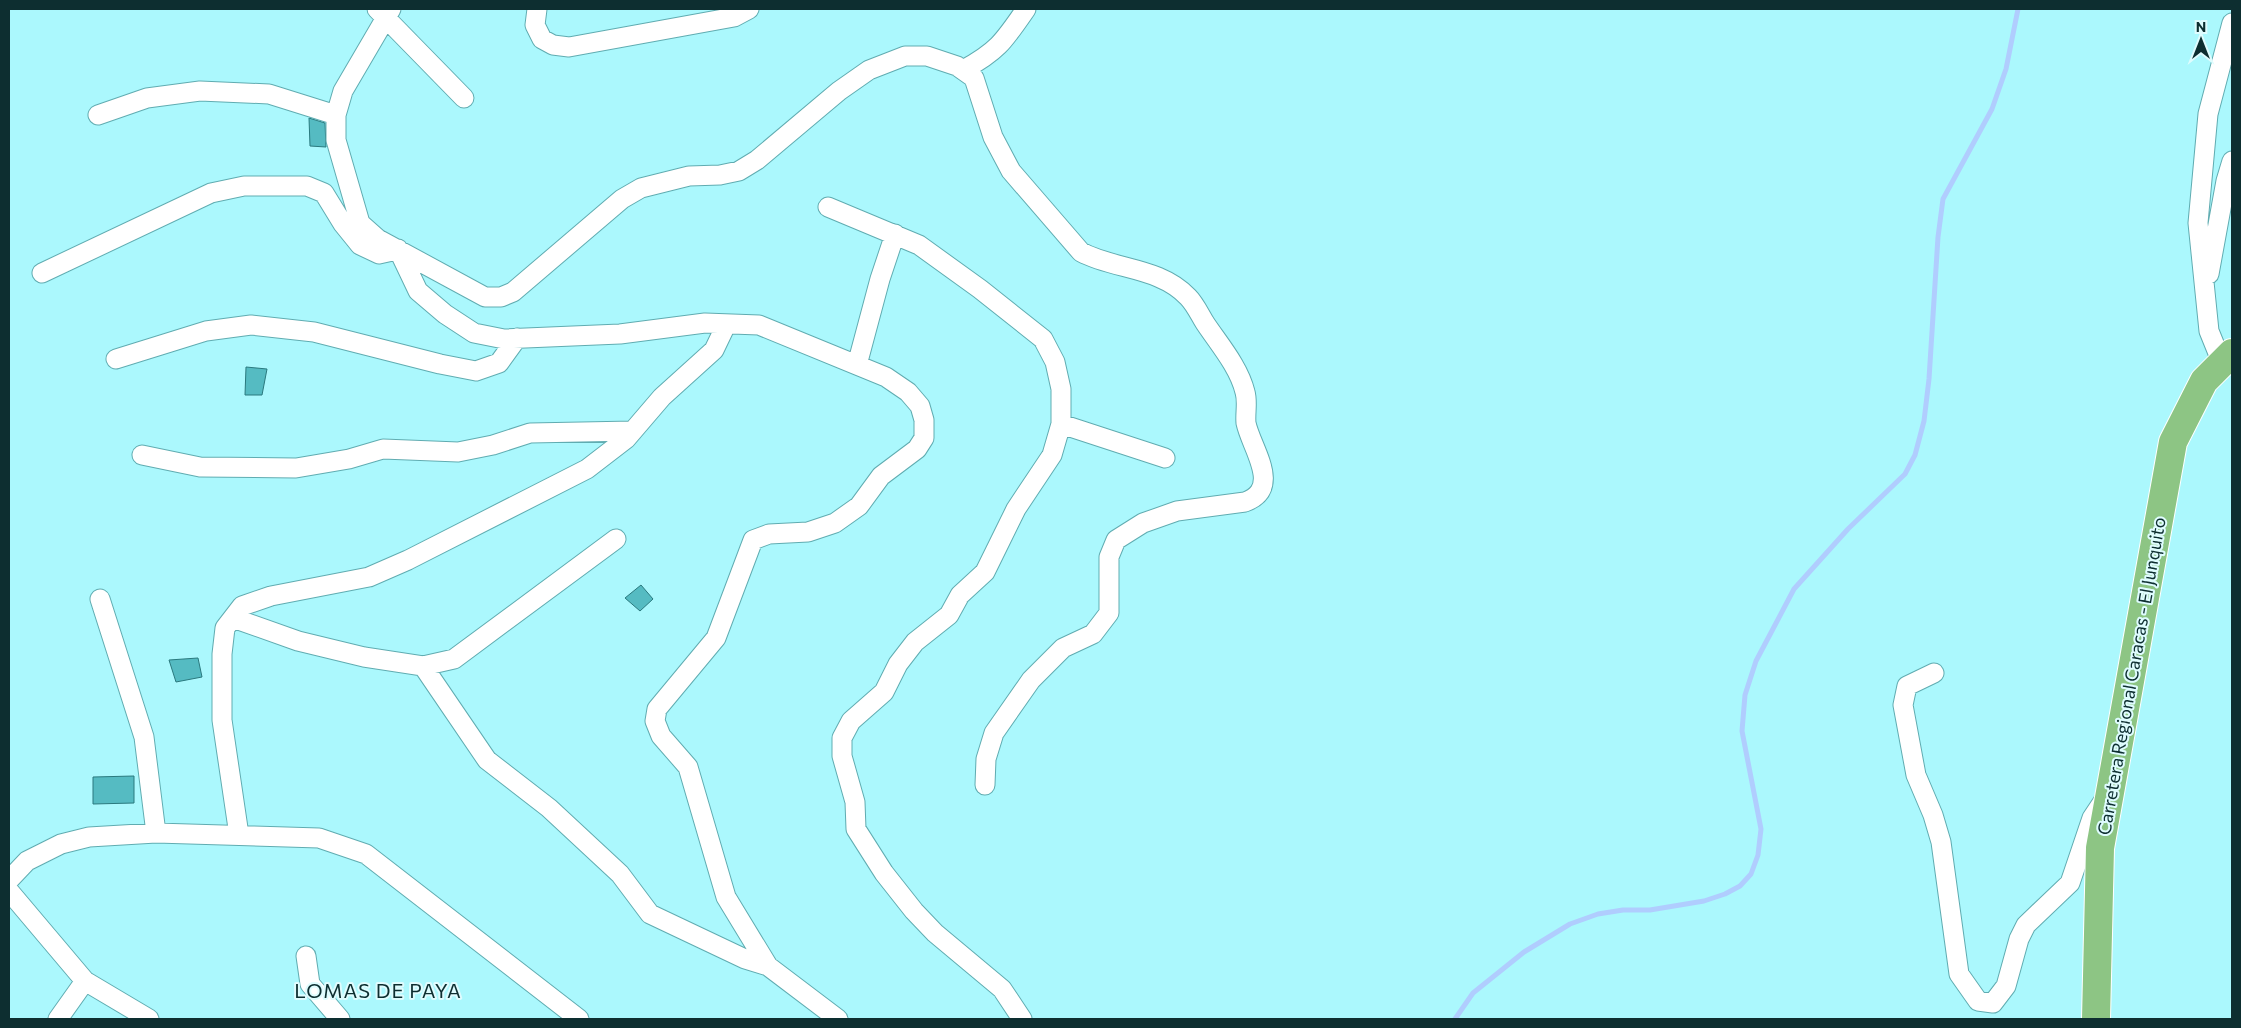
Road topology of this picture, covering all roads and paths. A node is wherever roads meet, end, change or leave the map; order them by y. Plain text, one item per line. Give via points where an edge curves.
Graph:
1 (537, 9) edge
2 (1026, 9) edge
3 (385, 11) edge
4 (741, 12) edge
5 (2232, 23) edge
6 (963, 70) junction
7 (464, 98) dead end
8 (98, 116) dead end
9 (336, 116) junction
10 (2231, 169) edge
11 (828, 207) dead end
12 (895, 234) junction
13 (398, 249) junction
14 (42, 273) dead end
15 (2205, 295) junction
16 (726, 325) junction
17 (517, 338) junction
18 (2227, 358) edge
19 (116, 359) dead end
20 (857, 365) junction
21 (1061, 424) junction
22 (633, 431) junction
23 (142, 455) dead end
24 (1165, 458) dead end
25 (616, 539) dead end
26 (100, 599) dead end
27 (233, 618) junction
28 (423, 666) junction
29 (1934, 673) dead end
30 (985, 785) dead end
31 (2110, 791) junction
32 (156, 833) junction
33 (239, 835) junction
34 (9, 880) edge
35 (9, 891) edge
36 (306, 956) dead end
37 (768, 966) junction
38 (85, 981) junction
39 (58, 1019) edge
40 (148, 1019) edge
41 (340, 1019) edge
42 (579, 1019) edge
43 (838, 1019) edge
44 (1022, 1019) edge
45 (2096, 1019) edge

1 - 4 street via 535,25 542,39 569,47
2 - 6 street via 1004,42 988,56
3 - 7 street
3 - 9 street via 343,91
5 - 15 street via 2208,114 2198,223
6 - 13 street via 927,56 905,56 869,70 739,171 689,176 641,188 622,199 513,292 501,298 484,298
6 - 30 street via 974,78 993,138 1011,171 1081,252 1096,260 1127,266 1168,281 1189,298 1237,371 1246,393 1246,422 1263,470 1262,486 1254,499 1178,511 1143,523 1116,540 1109,557 1109,612 1093,634 1063,648 1031,680 994,733 986,759
8 - 9 street via 147,98 200,91 269,94
9 - 13 street via 336,140 360,224 378,239
10 - 15 street
11 - 12 street
12 - 20 street
12 - 21 street via 919,245 1043,339 1055,362 1061,389
13 - 14 street via 379,254 360,245 324,193 307,186 244,186 211,193
13 - 17 street via 418,291 445,314 474,333
15 - 18 street via 2209,331
16 - 17 street via 705,323 620,334
16 - 20 street via 759,325
16 - 22 street via 714,350 662,397
17 - 19 street via 498,363 476,371 314,332 251,325 206,332
18 - 31 main road, Carretera Regional Caracas - El Junquito via 2204,381 2173,442
20 - 37 street via 886,377 908,392 920,406 924,438 917,449 880,476 858,506 835,523 808,532 769,534 753,540 716,638 658,709 655,721 661,736 688,767 726,897
21 - 24 street
21 - 44 street via 1052,455 1016,509 985,572 960,595 949,615 915,642 898,664 884,692 851,721 842,738 842,756 855,802 856,829 914,911 935,933 1002,989
22 - 23 street via 530,433 458,452 383,449 349,459 296,468 200,467
22 - 27 street via 587,470 408,560 369,577 271,596 242,606
25 - 28 street via 454,659
26 - 32 street via 144,737
27 - 28 street via 308,644
27 - 33 street via 225,628 222,654 222,720
28 - 37 street via 487,760 563,821 620,874 650,914 745,959
29 - 31 street via 1907,686 1903,705 1916,775 1941,842 1958,974 1978,1001 1993,1003 2006,986 2026,925 2070,883 2092,818
31 - 45 main road, Carretera Regional Caracas - El Junquito via 2100,848
32 - 33 street
32 - 34 street via 89,836 61,844 27,861
33 - 42 street via 319,838 366,854
35 - 38 street
36 - 41 street via 310,984
37 - 43 street
38 - 39 street
38 - 40 street

